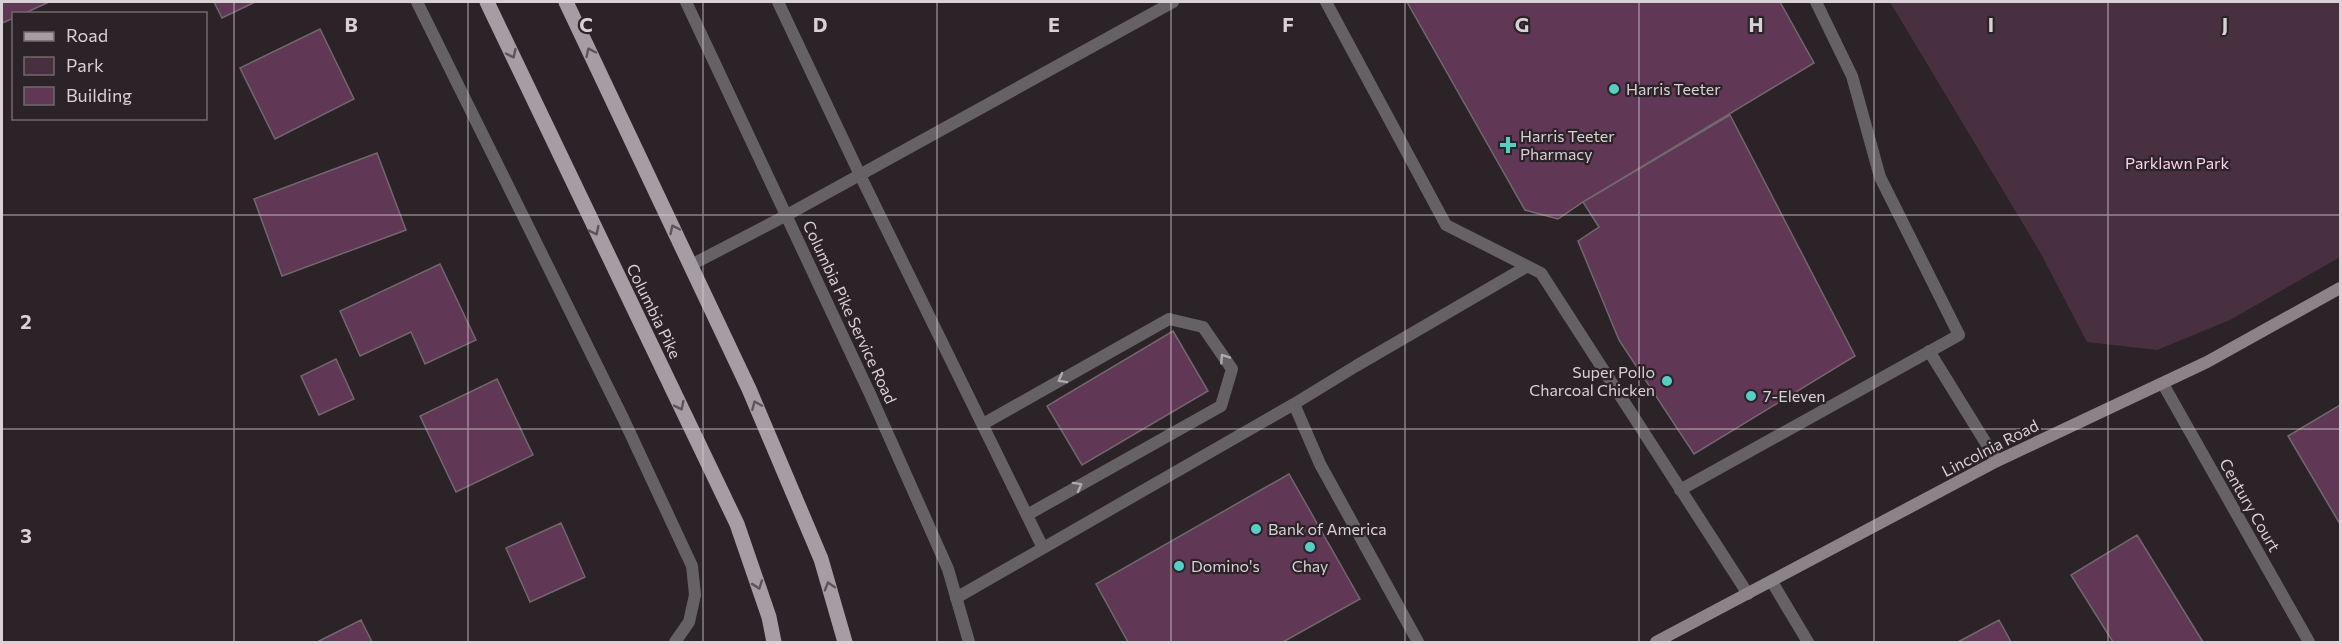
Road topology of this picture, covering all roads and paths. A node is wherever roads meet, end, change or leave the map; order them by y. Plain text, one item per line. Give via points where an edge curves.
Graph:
1 (417, 2) edge
2 (487, 2) edge
3 (566, 2) edge
4 (686, 2) edge
5 (778, 2) edge
6 (1173, 2) edge
7 (1326, 2) edge
8 (1816, 2) edge
9 (860, 175) junction
10 (787, 215) junction
11 (691, 265) junction
12 (1526, 267) junction
13 (2340, 288) edge
14 (1929, 351) junction
15 (2163, 384) junction
16 (1294, 404) junction
17 (982, 424) junction
18 (1997, 461) junction
19 (1680, 490) junction
20 (1027, 515) junction
21 (1043, 548) junction
22 (1772, 582) junction
23 (1748, 594) junction
24 (956, 598) junction
25 (675, 642) edge
26 (774, 642) edge
27 (844, 642) edge
28 (969, 642) edge
29 (1418, 642) edge
30 (1656, 642) edge
31 (1808, 642) edge
32 (2309, 642) edge

1 - 25 street via 618,407 692,566 695,595 689,622
2 -> 26 main road, Columbia Pike via 737,524
11 -> 3 main road
4 - 10 street, Columbia Pike Service Road
5 - 9 street
6 - 9 street
7 - 12 street via 1446,225
8 - 14 street via 1852,76 1880,177 1959,335
9 - 10 street
9 - 17 street
10 - 11 street
10 - 24 street, Columbia Pike Service Road via 948,569
27 -> 11 main road via 820,559 749,389
12 - 16 street
12 - 19 street via 1541,273
13 - 15 main road, Lincolnia Road
14 - 18 street
14 - 19 street
15 - 18 main road, Lincolnia Road
15 - 32 street, Century Court
16 - 21 street
16 - 29 street via 1320,464
17 - 20 street
20 -> 17 street via 1221,406 1232,369 1203,327 1169,320
18 - 22 main road, Lincolnia Road
19 - 23 street
20 - 21 street
21 - 24 street
22 - 23 main road, Lincolnia Road
22 - 31 street
23 - 30 main road, Lincolnia Road
24 - 28 street, Columbia Pike Service Road

